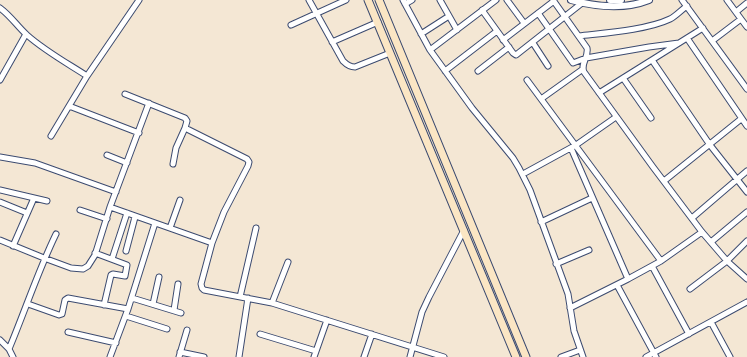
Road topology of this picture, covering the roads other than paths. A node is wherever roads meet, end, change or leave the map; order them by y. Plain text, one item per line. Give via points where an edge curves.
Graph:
1 (139, 0) edge
2 (309, 0) edge
3 (346, 0) edge
4 (368, 0) edge
5 (379, 0) edge
6 (412, 0) edge
7 (440, 0) edge
8 (496, 0) edge
9 (507, 0) edge
10 (553, 0) edge
11 (571, 0) edge
12 (610, 0) edge
13 (619, 0) edge
14 (649, 0) edge
15 (682, 0) edge
16 (727, 0) edge
17 (404, 2) edge
18 (582, 3) junction
19 (747, 3) edge
20 (687, 6) junction
21 (0, 8) edge
22 (482, 10) junction
23 (736, 12) junction
24 (316, 13) junction
25 (538, 13) junction
26 (449, 16) junction
27 (566, 17) junction
28 (741, 19) junction
29 (378, 22) junction
30 (524, 23) junction
31 (291, 25) dead end
32 (747, 27) edge
33 (703, 28) junction
34 (457, 30) junction
35 (550, 30) junction
36 (497, 31) junction
37 (26, 34) junction
38 (421, 34) junction
39 (579, 36) junction
40 (686, 38) junction
41 (503, 40) junction
42 (712, 41) junction
43 (332, 42) junction
44 (533, 43) junction
45 (679, 43) junction
46 (509, 47) junction
47 (430, 50) junction
48 (390, 53) junction
49 (586, 58) junction
50 (652, 60) junction
51 (548, 66) dead end
52 (583, 69) junction
53 (445, 71) junction
54 (478, 72) dead end
55 (87, 76) junction
56 (623, 78) junction
57 (0, 80) edge
58 (527, 80) dead end
59 (747, 89) edge
60 (599, 93) junction
61 (125, 94) dead end
62 (541, 99) junction
63 (149, 103) junction
64 (69, 106) junction
65 (616, 117) junction
66 (651, 118) dead end
67 (741, 119) junction
68 (747, 126) edge
69 (185, 128) junction
70 (139, 133) junction
71 (51, 136) dead end
72 (710, 145) junction
73 (573, 147) junction
74 (106, 155) dead end
75 (0, 157) edge
76 (127, 163) junction
77 (173, 164) dead end
78 (747, 171) edge
79 (523, 174) junction
80 (737, 180) junction
81 (664, 181) junction
82 (0, 190) edge
83 (116, 192) junction
84 (747, 192) edge
85 (34, 198) junction
86 (592, 198) junction
87 (180, 200) dead end
88 (47, 201) dead end
89 (0, 202) edge
90 (110, 207) junction
91 (80, 210) dead end
92 (747, 212) edge
93 (27, 213) junction
94 (126, 213) junction
95 (135, 216) junction
96 (468, 216) junction
97 (692, 218) junction
98 (107, 219) junction
99 (460, 220) junction
100 (541, 222) junction
101 (155, 223) junction
102 (170, 228) junction
103 (256, 228) dead end
104 (464, 230) junction
105 (702, 232) junction
106 (56, 234) dead end
107 (0, 240) edge
108 (747, 241) edge
109 (711, 242) junction
110 (212, 243) junction
111 (13, 246) junction
112 (589, 250) dead end
113 (126, 251) dead end
114 (95, 253) junction
115 (44, 258) junction
116 (112, 259) junction
117 (661, 261) junction
118 (727, 261) junction
119 (288, 262) dead end
120 (556, 264) junction
121 (652, 266) junction
122 (159, 277) dead end
123 (628, 279) junction
124 (747, 279) edge
125 (178, 284) dead end
126 (617, 285) junction
127 (690, 289) dead end
128 (240, 297) junction
129 (132, 298) junction
130 (248, 298) junction
131 (747, 302) edge
132 (272, 303) junction
133 (28, 304) junction
134 (153, 304) junction
135 (104, 305) junction
136 (570, 308) junction
137 (128, 309) junction
138 (174, 310) junction
139 (181, 313) dead end
140 (126, 316) junction
141 (327, 320) junction
142 (511, 320) junction
143 (711, 322) junction
144 (502, 324) junction
145 (167, 329) dead end
146 (187, 330) dead end
147 (68, 332) dead end
148 (260, 334) dead end
149 (372, 334) junction
150 (689, 334) junction
151 (0, 340) edge
152 (116, 343) junction
153 (413, 347) junction
154 (10, 349) junction
155 (580, 350) junction
156 (180, 354) edge
157 (315, 354) edge
158 (655, 355) edge
159 (13, 357) edge
160 (110, 357) edge
161 (204, 357) edge
162 (239, 357) edge
163 (364, 357) edge
164 (410, 357) edge
165 (444, 357) edge
166 (516, 357) edge
167 (526, 357) edge
168 (560, 357) edge
169 (583, 357) edge
170 (646, 357) edge
171 (730, 357) edge

1 - 55 street
2 - 24 street
3 - 24 street
4 - 29 main road
5 - 96 main road
6 - 17 street
7 - 26 street
8 - 22 street
9 - 30 street
10 - 25 street
10 - 27 street
11 - 18 street
12 - 13 street
14 - 18 street via 616,7
15 - 20 street
16 - 23 street
17 - 38 street
18 - 27 street
19 - 23 street
20 - 33 street
20 - 39 street via 668,20 647,26
21 - 37 street
22 - 34 street
22 - 36 street
23 - 28 street
24 - 31 street
24 - 43 street
25 - 30 street
25 - 35 street
26 - 34 street
26 - 38 street
27 - 35 street
27 - 39 street
28 - 32 street
28 - 42 street
29 - 43 street
29 - 48 main road
30 - 41 street
33 - 40 street
33 - 42 street
34 - 47 street
35 - 44 street
35 - 49 street via 572,62
36 - 41 street
36 - 53 street
37 - 55 street
37 - 57 street
38 - 47 street
39 - 49 street via 588,50
40 - 45 street
40 - 67 street
41 - 46 street
42 - 59 street
43 - 48 street via 343,61 351,67
44 - 46 street via 516,54
44 - 51 street
45 - 49 street
45 - 50 street
46 - 54 street
47 - 53 street
48 - 99 main road
49 - 52 street
50 - 56 street
50 - 72 street
52 - 60 street
52 - 62 street
53 - 79 street via 472,108 502,142
55 - 64 street
56 - 60 street
56 - 66 street
58 - 62 street
60 - 65 street
61 - 63 street
62 - 73 street
63 - 69 street via 185,118
63 - 70 street
64 - 70 street
64 - 71 street
65 - 73 street
65 - 81 street
67 - 68 street
67 - 72 street
69 - 77 street via 176,148
69 - 110 street via 245,157 249,162
70 - 76 street
72 - 80 street
72 - 81 street
73 - 79 street
73 - 86 street
73 - 117 street
74 - 76 street
75 - 83 street via 35,163
76 - 83 street
78 - 80 street
79 - 100 street
80 - 84 street
80 - 97 street
81 - 97 street
82 - 85 street
83 - 90 street
85 - 88 street
85 - 93 street
86 - 100 street
86 - 123 street
87 - 102 street
89 - 93 street
90 - 94 street
90 - 98 street
91 - 98 street
92 - 109 street
93 - 111 street
94 - 95 street
94 - 116 street
95 - 101 street
95 - 113 street
96 - 99 main road
96 - 142 main road
97 - 105 street
98 - 114 street
99 - 104 main road
100 - 120 street
101 - 102 street
101 - 129 street
102 - 110 street
103 - 128 street
104 - 144 main road
104 - 153 street via 428,297
105 - 109 street
105 - 117 street
106 - 115 street
107 - 111 street
108 - 118 street
109 - 118 street
110 - 128 street via 202,288
111 - 115 street
112 - 120 street
114 - 115 street via 88,266 77,270
114 - 116 street
115 - 133 street
116 - 135 street via 127,265 126,274 111,275
117 - 121 street
118 - 124 street
118 - 127 street
119 - 132 street
120 - 136 street via 568,294
121 - 123 street
121 - 150 street
122 - 134 street
123 - 126 street
125 - 138 street
126 - 136 street
126 - 158 street
128 - 130 street
129 - 134 street
129 - 137 street
130 - 132 street
130 - 162 street
131 - 143 street
132 - 141 street
133 - 135 street via 61,315 66,298
133 - 154 street
134 - 138 street
135 - 137 street
136 - 155 street
137 - 140 street
138 - 139 street
140 - 145 street
140 - 152 street
141 - 149 street
141 - 157 street
142 - 144 main road
142 - 167 main road
143 - 150 street
143 - 171 street
144 - 166 main road
146 - 156 street
147 - 152 street
148 - 157 street
149 - 153 street
149 - 163 street
150 - 158 street
151 - 154 street
152 - 160 street
153 - 164 street
153 - 165 street
154 - 159 street
155 - 168 street
155 - 169 street
156 - 161 street
158 - 170 street

